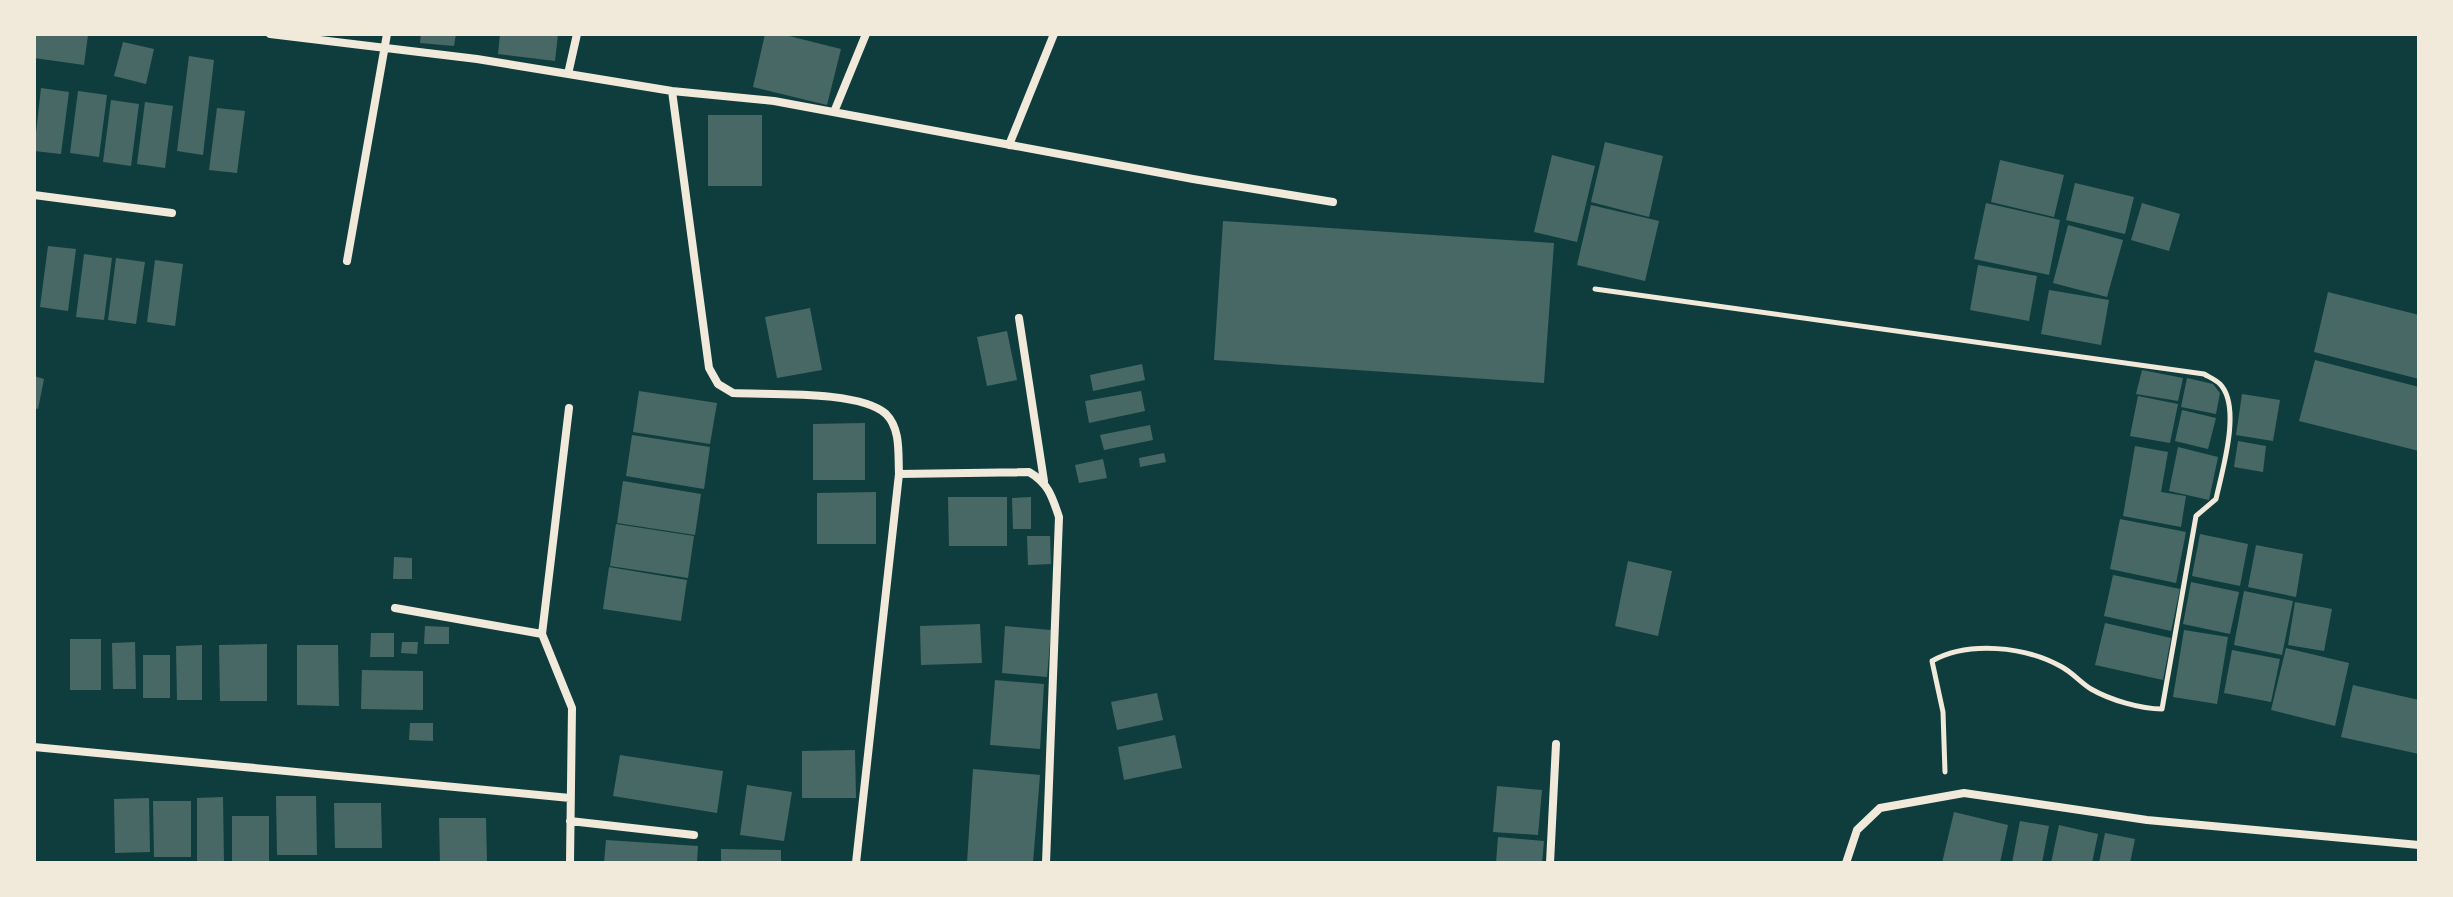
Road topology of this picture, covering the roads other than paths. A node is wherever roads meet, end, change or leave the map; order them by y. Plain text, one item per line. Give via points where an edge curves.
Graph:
1 (270, 34) edge
2 (387, 34) edge
3 (577, 34) edge
4 (866, 34) edge
5 (1054, 34) edge
6 (387, 48) junction
7 (568, 74) junction
8 (672, 91) junction
9 (834, 112) junction
10 (1009, 145) junction
11 (34, 195) edge
12 (1333, 202) dead end
13 (172, 213) dead end
14 (347, 261) dead end
15 (1019, 318) dead end
16 (569, 408) dead end
17 (899, 474) junction
18 (1044, 481) junction
19 (395, 608) dead end
20 (542, 634) junction
21 (1556, 744) dead end
22 (34, 747) edge
23 (570, 798) junction
24 (570, 821) junction
25 (694, 835) dead end
26 (2419, 845) edge
27 (570, 863) edge
28 (856, 863) edge
29 (1046, 863) edge
30 (1550, 863) edge
31 (1846, 863) edge

1 - 6 street
2 - 6 street
3 - 7 street
4 - 9 street
5 - 10 street
6 - 7 street
6 - 14 street
7 - 8 street
8 - 9 street
8 - 17 street via 709,368 718,384 733,393 860,401 886,414 897,435
9 - 10 street
10 - 12 street
11 - 13 street
15 - 18 street
16 - 20 street
17 - 18 street via 1029,472
17 - 28 street
18 - 29 street via 1059,517
19 - 20 street
20 - 23 street via 572,708
21 - 30 street
22 - 23 street
23 - 24 street
24 - 25 street
24 - 27 street
26 - 31 street via 2147,820 1964,793 1880,808 1857,830

